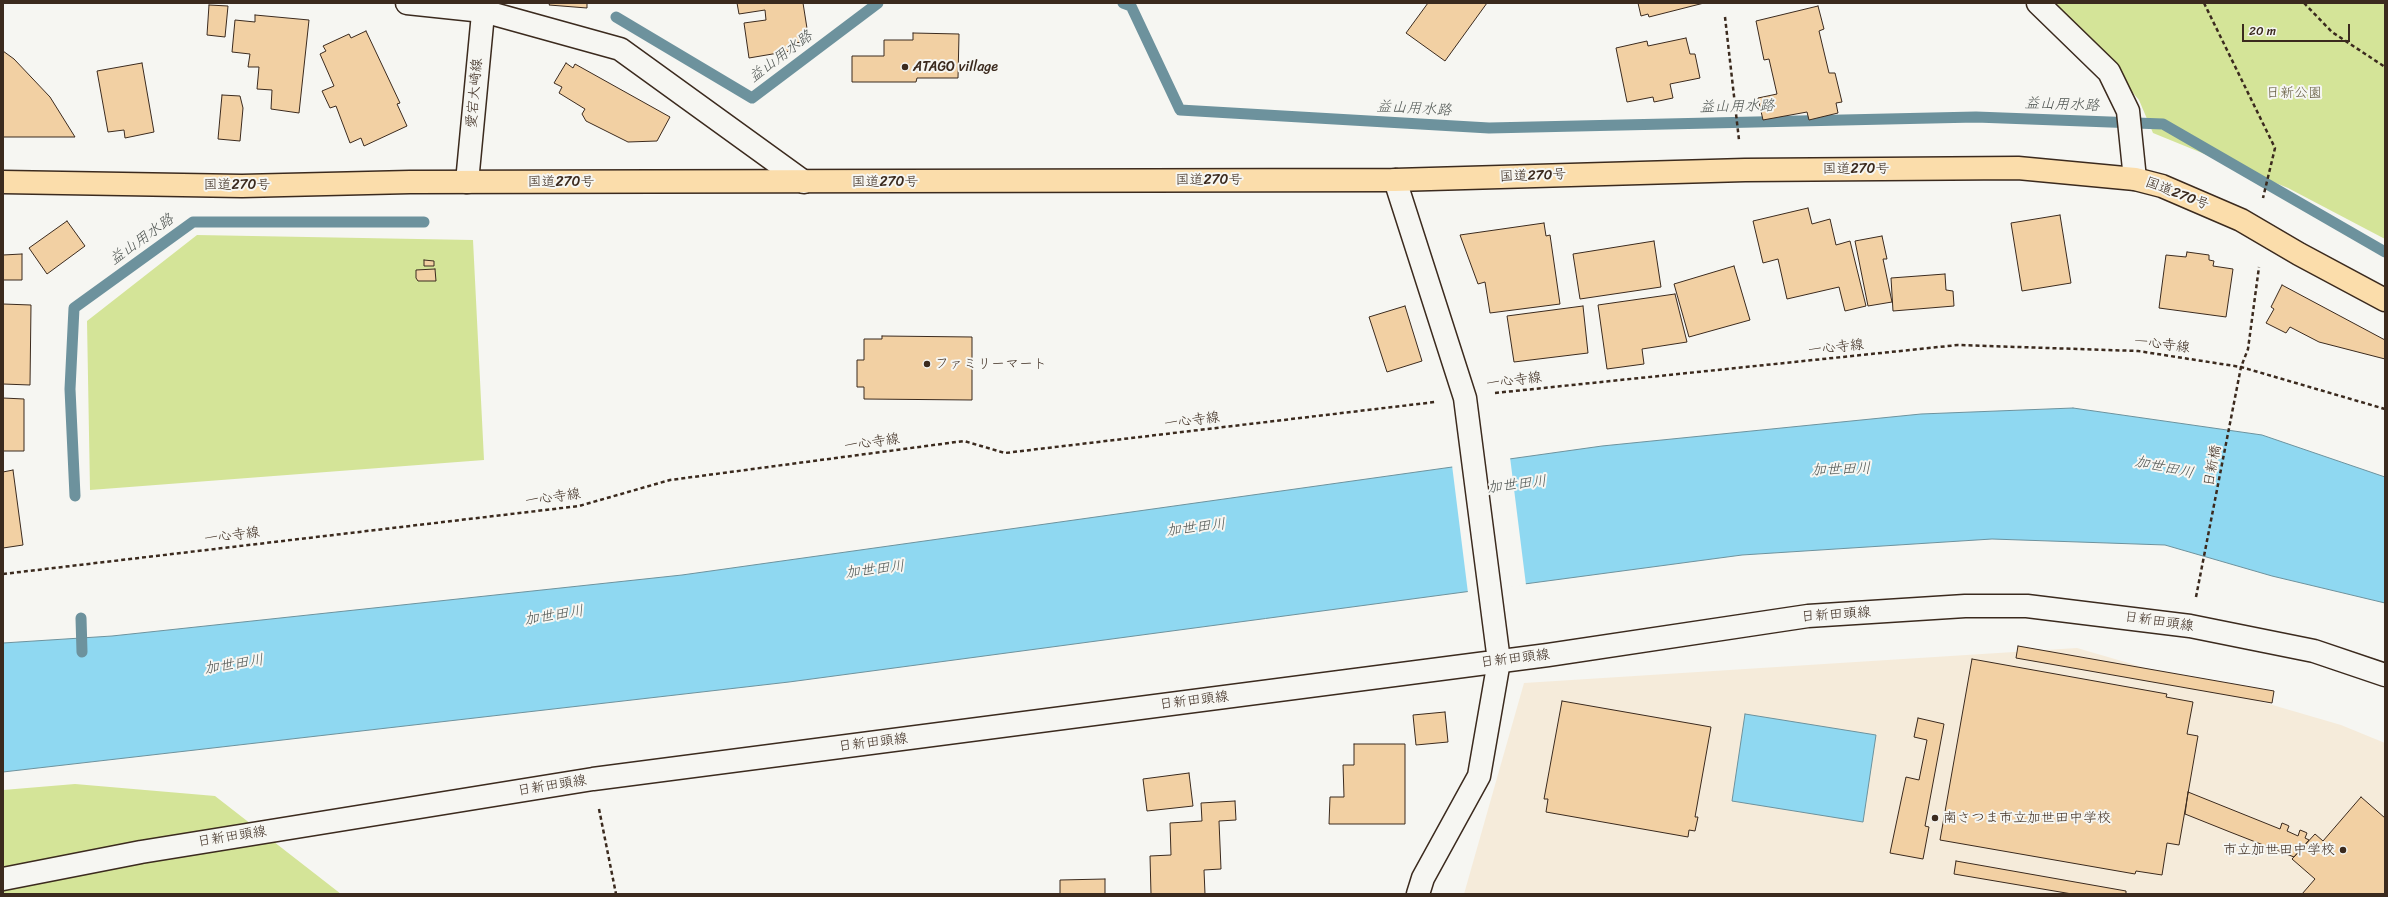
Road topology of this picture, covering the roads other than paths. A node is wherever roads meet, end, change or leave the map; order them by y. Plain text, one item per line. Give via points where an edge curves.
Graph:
1 (407, 3) edge
2 (2038, 3) edge
3 (483, 7) edge
4 (2135, 179) junction
5 (1395, 180) junction
6 (3, 182) edge
7 (467, 182) junction
8 (804, 182) junction
9 (2385, 300) edge
10 (1499, 661) junction
11 (2385, 675) edge
12 (3, 879) edge
13 (1418, 894) edge

1 - 3 street
2 - 4 street via 2108,72 2128,111
3 - 7 street, 愛宕大崎線
3 - 8 street via 620,49
4 - 5 highway, 国道270号 via 2018,168 1745,170
4 - 9 highway, 国道270号 via 2162,186 2241,220
5 - 8 highway, 国道270号
5 - 10 street via 1466,405
6 - 7 highway, 国道270号 via 242,186
7 - 8 highway, 国道270号
10 - 11 street, 日新田頭線 via 1808,616 1965,606 2027,606 2190,626 2314,651
10 - 12 street, 日新田頭線 via 593,779 141,852
10 - 13 street via 1479,776 1423,878

